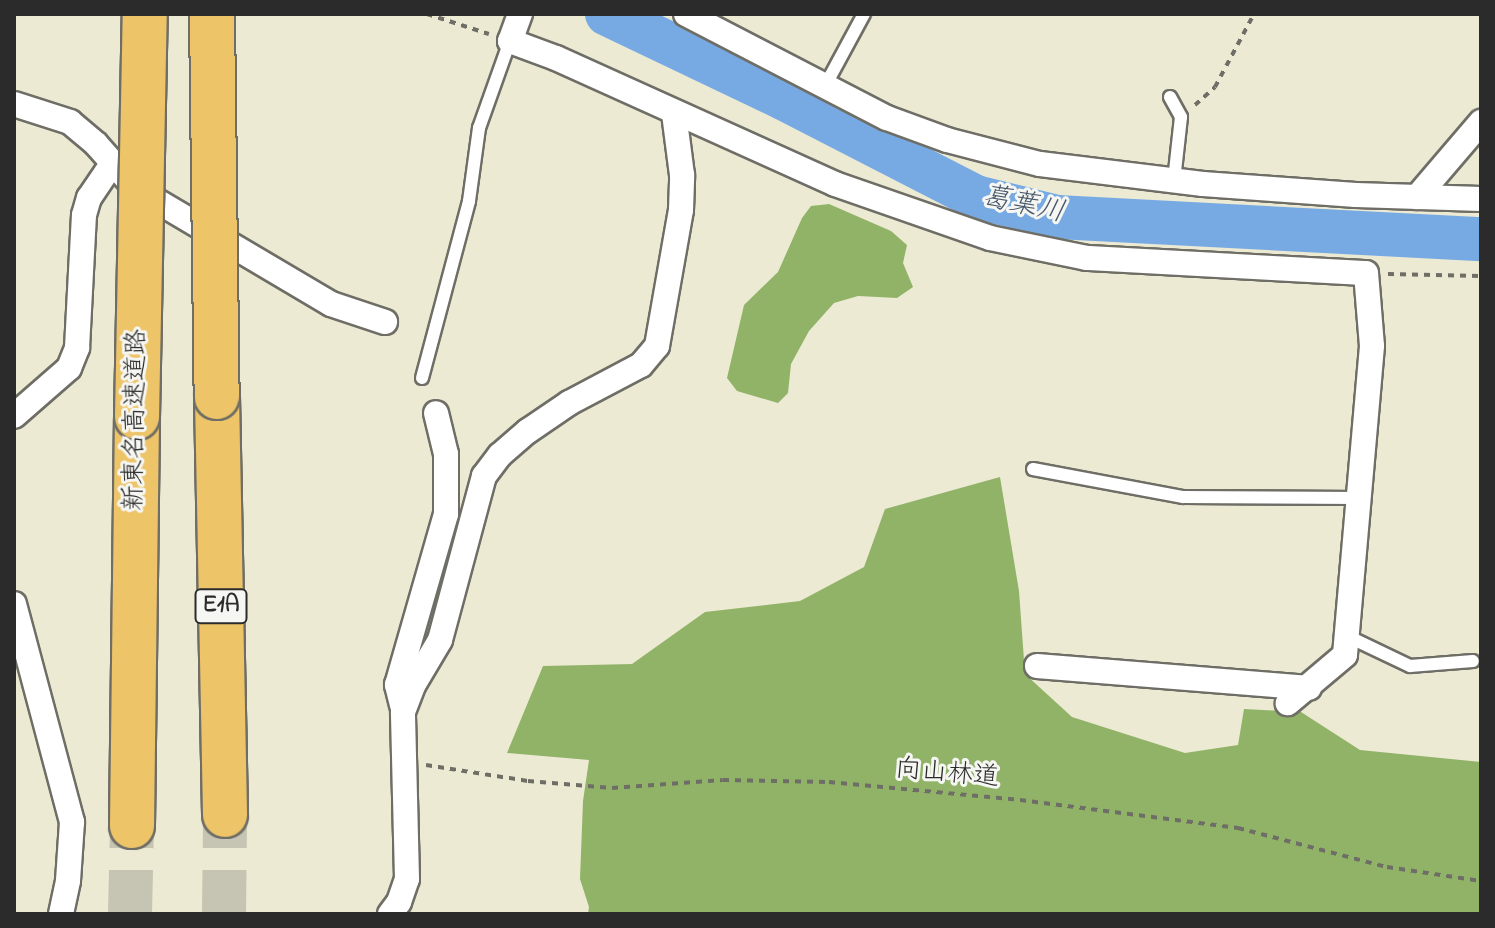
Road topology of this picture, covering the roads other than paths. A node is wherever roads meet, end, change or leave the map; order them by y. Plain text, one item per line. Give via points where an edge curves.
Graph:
1 (145, 14) edge
2 (212, 14) edge
3 (686, 14) edge
4 (864, 14) edge
5 (514, 30) edge
6 (825, 86) junction
7 (1170, 97) dead end
8 (14, 104) edge
9 (674, 113) junction
10 (1481, 122) edge
11 (111, 165) junction
12 (1174, 180) junction
13 (1417, 197) junction
14 (1481, 199) edge
15 (385, 322) dead end
16 (422, 378) dead end
17 (436, 413) dead end
18 (14, 416) edge
19 (1033, 469) dead end
20 (1359, 498) junction
21 (14, 604) edge
22 (1347, 636) junction
23 (1473, 661) dead end
24 (1037, 666) dead end
25 (1309, 688) junction
26 (1288, 703) dead end
27 (403, 712) junction
28 (225, 815) tunnel mouth
29 (132, 826) tunnel mouth
30 (61, 914) edge
31 (390, 914) edge

1 - 29 highway, 新東名高速道路, bridge
2 - 28 highway, E1A, bridge
3 - 6 street
4 - 6 lane
5 - 9 street
5 - 16 lane via 479,128 469,201
6 - 12 street via 887,118 947,140 1040,164
7 - 12 lane via 1181,117
8 - 11 street via 70,122
9 - 20 street via 835,184 990,238 1087,258 1366,273 1372,346
9 - 27 street via 681,210 657,346 641,365 528,431 484,476 440,640
10 - 13 street
11 - 15 street via 135,188 331,304
11 - 18 street via 84,215 77,348 69,368
12 - 13 street
13 - 14 street
17 - 27 street via 446,454 446,514 397,685
19 - 20 lane via 1183,497
20 - 22 street
21 - 30 street via 72,822
22 - 23 lane via 1410,666
22 - 25 street via 1345,655
24 - 25 street
25 - 26 street
27 - 31 street via 407,879

